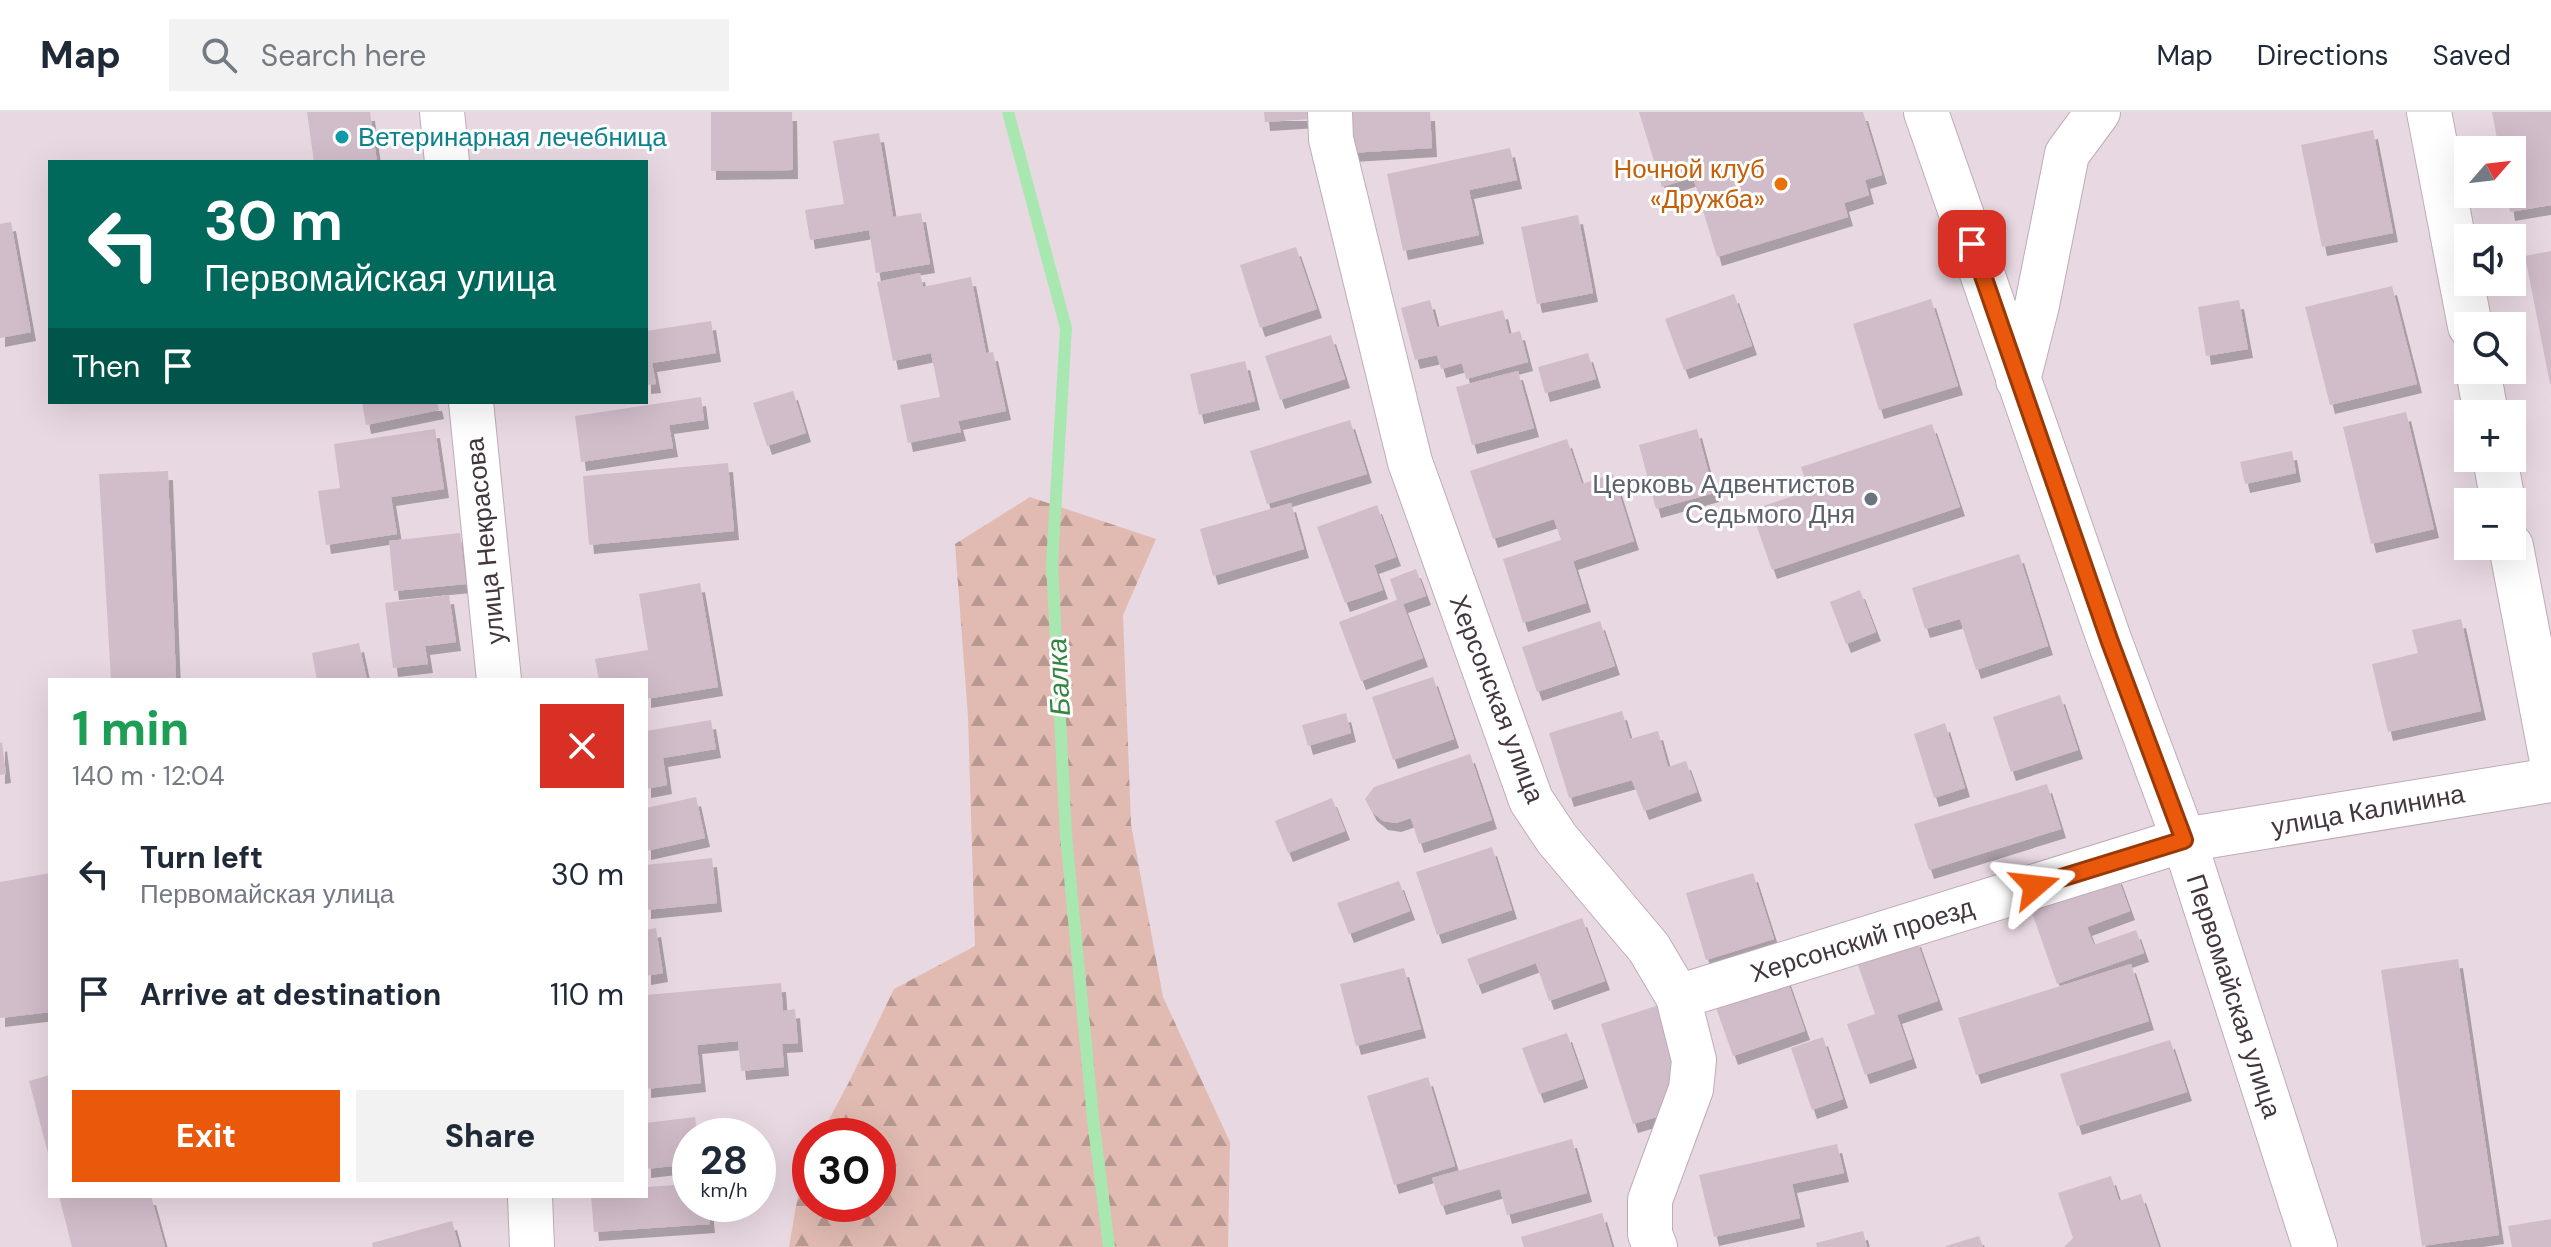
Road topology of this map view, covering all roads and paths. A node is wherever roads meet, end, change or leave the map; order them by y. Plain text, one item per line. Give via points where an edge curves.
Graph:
1 (442, 112) edge
2 (1330, 112) edge
3 (1926, 112) edge
4 (2098, 112) edge
5 (2429, 112) edge
6 (447, 160) edge
7 (2467, 312) edge
8 (2018, 380) junction
9 (471, 404) edge
10 (2514, 560) edge
11 (499, 678) edge
12 (2551, 756) edge
13 (2551, 780) edge
14 (2184, 840) junction
15 (1678, 997) junction
16 (530, 1198) edge
17 (532, 1247) edge
18 (1655, 1247) edge
19 (2315, 1247) edge

1 - 6 street
2 - 15 street, Херсонская улица via 1331,139 1410,462 1531,800 1649,948
3 - 8 street, Первомайская улица
4 - 8 street via 2067,154
5 - 7 street
8 - 14 street, Первомайская улица
9 - 11 street, улица Некрасова
10 - 12 street
13 - 14 street, улица Калинина
14 - 15 street, Херсонский проезд
14 - 19 street, Первомайская улица
15 - 18 street, Херсонская улица via 1694,1060 1691,1089 1650,1200
16 - 17 street

